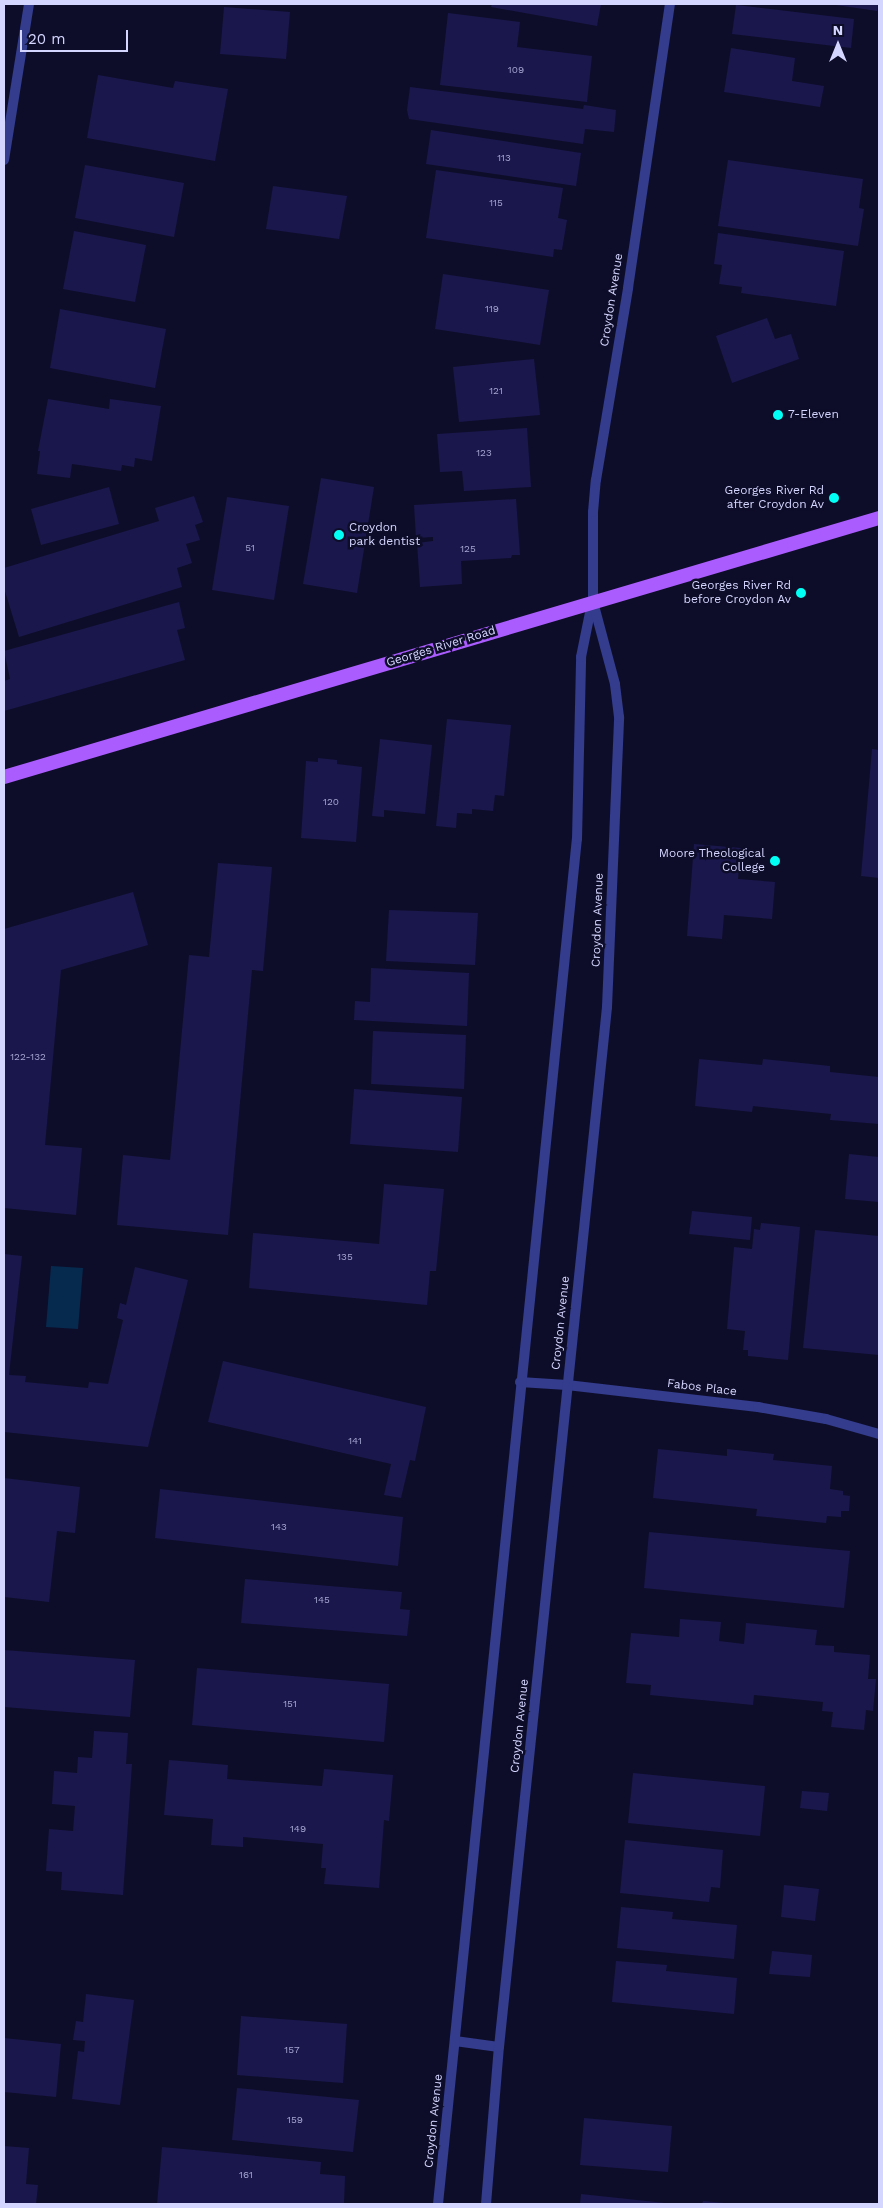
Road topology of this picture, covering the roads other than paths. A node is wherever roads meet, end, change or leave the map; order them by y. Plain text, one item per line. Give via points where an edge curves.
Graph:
1 (29, 4) edge
2 (670, 4) edge
3 (4, 160) edge
4 (879, 518) edge
5 (593, 602) junction
6 (4, 777) edge
7 (520, 1382) junction
8 (567, 1385) junction
9 (879, 1434) edge
10 (455, 2041) junction
11 (499, 2047) junction
12 (438, 2204) edge
13 (486, 2204) edge

1 - 3 street
2 - 5 street, Croydon Avenue via 596,480
4 - 5 main road, Georges River Road
5 - 6 main road, Georges River Road
5 - 7 street, Croydon Avenue via 581,657 577,839
5 - 8 street, Croydon Avenue via 616,684 619,718 606,1006
7 - 8 street, Fabos Place
7 - 10 street, Croydon Avenue
8 - 9 street, Fabos Place via 758,1407 826,1419
8 - 11 street, Croydon Avenue
10 - 11 street
10 - 12 street, Croydon Avenue
11 - 13 street, Croydon Avenue

